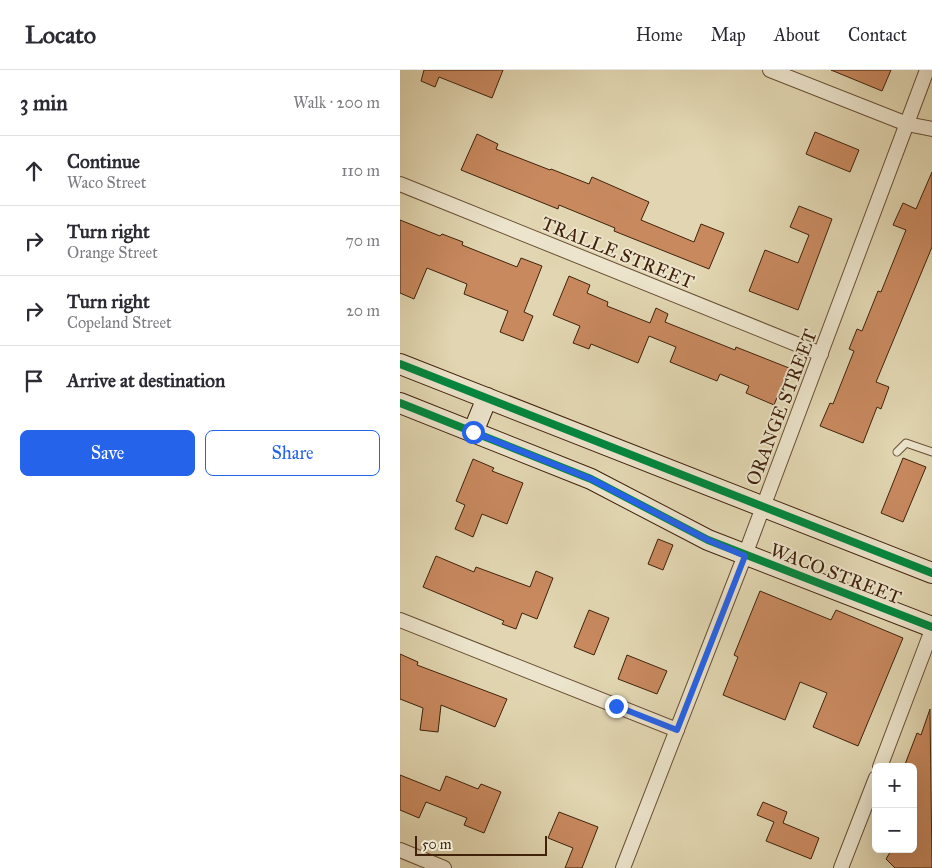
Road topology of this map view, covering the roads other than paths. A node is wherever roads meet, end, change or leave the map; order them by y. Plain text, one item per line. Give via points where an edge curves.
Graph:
1 (770, 70) edge
2 (927, 70) edge
3 (907, 124) junction
4 (932, 129) edge
5 (400, 184) edge
6 (821, 354) junction
7 (400, 364) edge
8 (487, 398) junction
9 (400, 403) edge
10 (473, 432) junction
11 (898, 452) dead end
12 (932, 452) edge
13 (762, 507) junction
14 (745, 556) junction
15 (932, 573) edge
16 (400, 620) edge
17 (932, 629) edge
18 (677, 730) junction
19 (882, 763) edge
20 (872, 788) edge
21 (400, 850) edge
22 (444, 868) edge
23 (623, 868) edge
24 (841, 868) edge

1 - 3 street
2 - 3 street, ORANGE STREET
3 - 4 street
3 - 6 street, ORANGE STREET
5 - 6 street, TRALLE STREET
6 - 13 street, ORANGE STREET
7 - 8 main road, WACO STREET
8 - 10 main road
8 - 13 main road, WACO STREET
9 - 10 main road, WACO STREET
10 - 14 main road, WACO STREET via 591,479
11 - 12 lane via 906,443
13 - 14 street, ORANGE STREET
13 - 15 main road, WACO STREET
14 - 17 main road, WACO STREET
14 - 18 street, ORANGE STREET
16 - 18 street
17 - 19 street
18 - 23 street, ORANGE STREET
20 - 24 street
21 - 22 street

